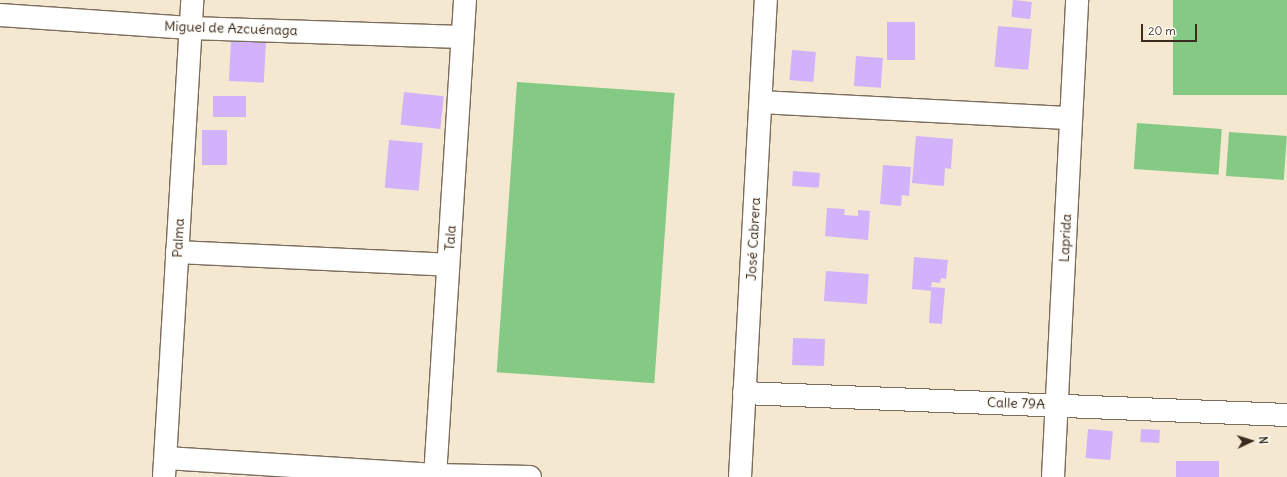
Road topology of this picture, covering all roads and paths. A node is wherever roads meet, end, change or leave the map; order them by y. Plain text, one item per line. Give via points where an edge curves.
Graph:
1 (192, 0) edge
2 (465, 0) edge
3 (766, 0) edge
4 (1077, 0) edge
5 (0, 15) edge
6 (190, 28) junction
7 (462, 37) junction
8 (761, 102) junction
9 (1071, 118) junction
10 (177, 252) junction
11 (448, 265) junction
12 (744, 393) junction
13 (1056, 405) junction
14 (1287, 415) edge
15 (165, 468) edge
16 (435, 476) edge
17 (530, 477) edge
18 (740, 477) edge
19 (1052, 477) edge

1 - 6 street, Palma
2 - 7 street, Tala
3 - 8 street, José Cabrera
4 - 9 street, Laprida
5 - 6 street, Miguel de Azcuénaga
6 - 7 street, Miguel de Azcuénaga
6 - 10 street, Palma
7 - 11 street, Tala
8 - 9 street
8 - 12 street, José Cabrera
9 - 13 street, Laprida
10 - 11 street
10 - 15 street, Palma
11 - 16 street, Tala
12 - 13 street, Calle 79A
12 - 18 street, José Cabrera
13 - 14 street, Calle 79A
13 - 19 street, Laprida
15 - 16 street
16 - 17 street

